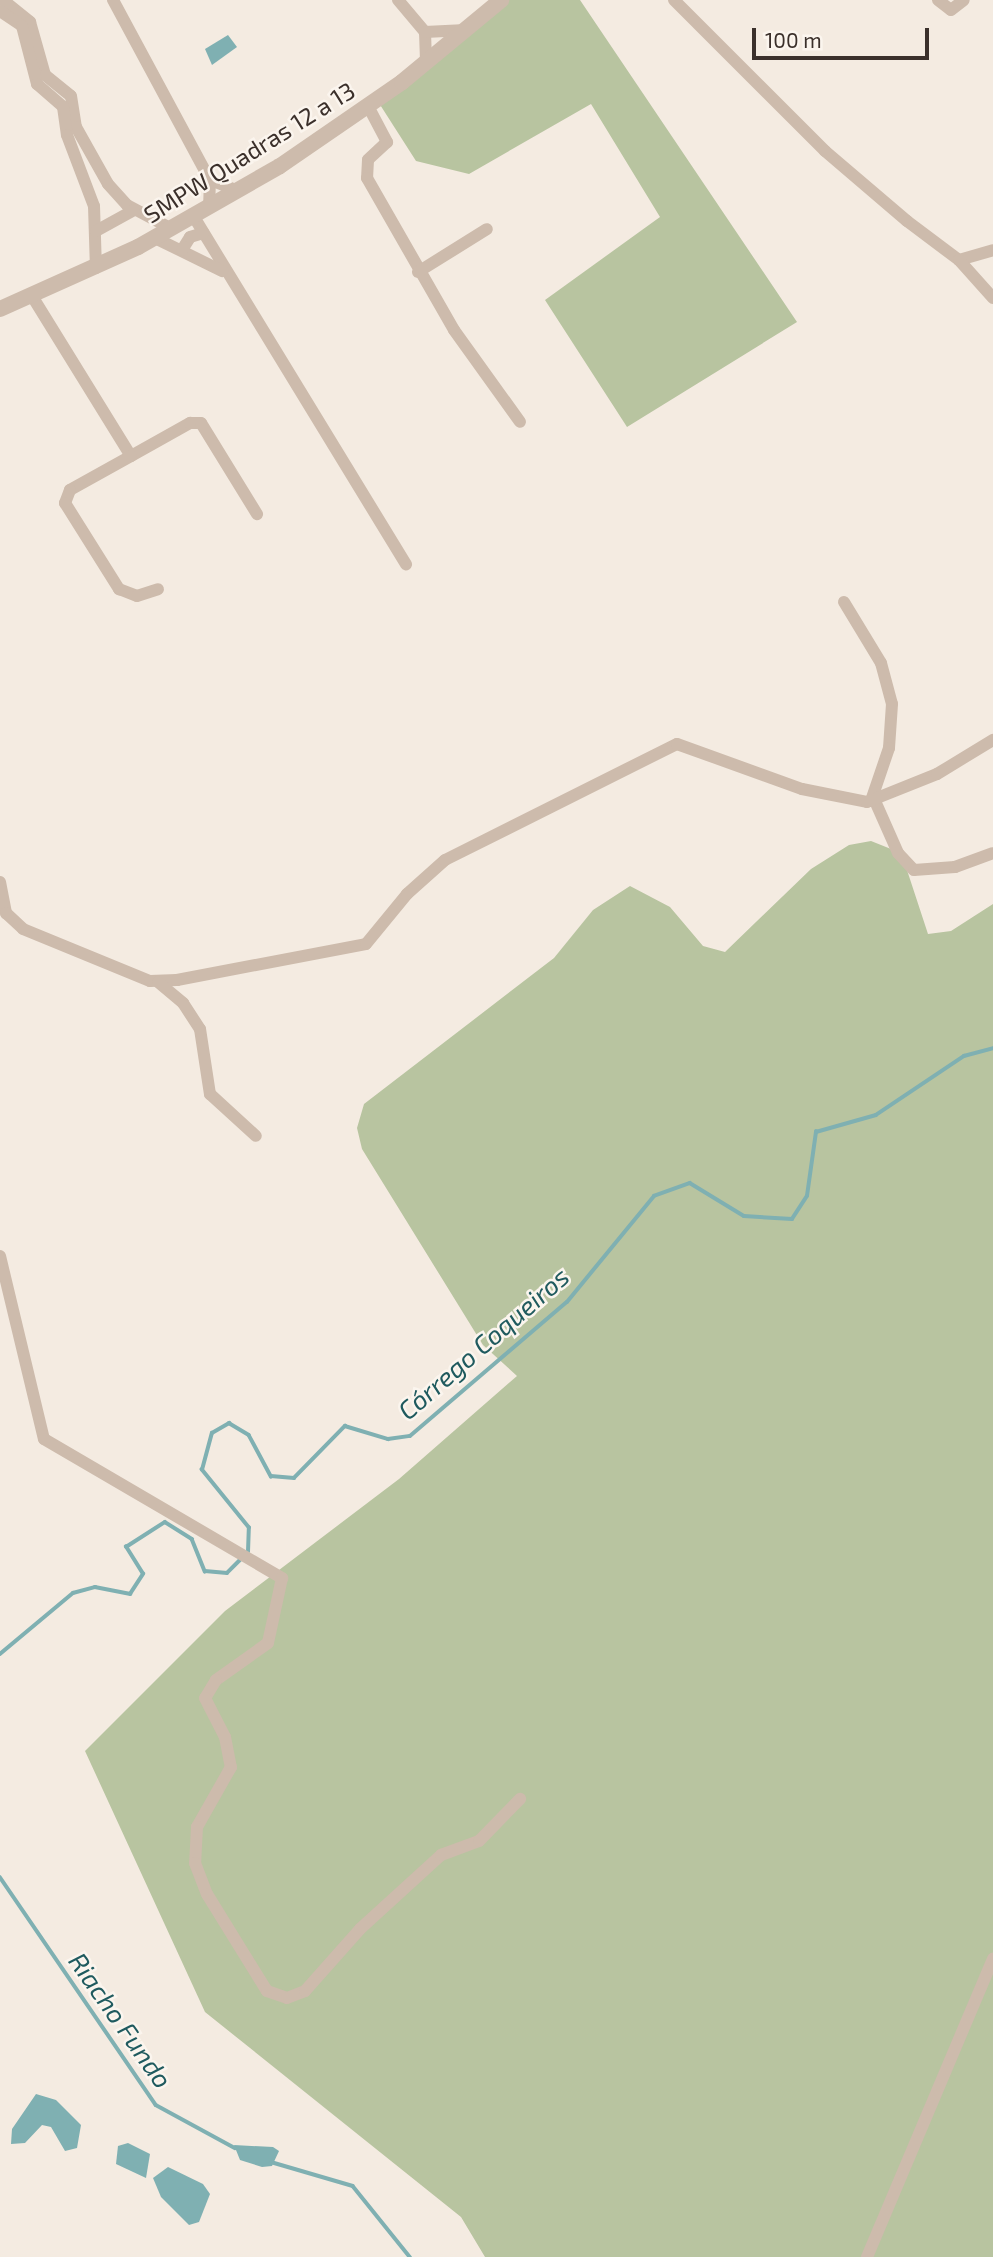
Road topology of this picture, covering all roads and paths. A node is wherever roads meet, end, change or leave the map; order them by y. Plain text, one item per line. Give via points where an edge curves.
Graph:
1 (3, 0) edge
2 (113, 0) edge
3 (398, 0) edge
4 (501, 0) edge
5 (674, 0) edge
6 (939, 0) edge
7 (964, 0) edge
8 (0, 11) edge
9 (467, 30) junction
10 (425, 32) junction
11 (425, 63) junction
12 (368, 106) junction
13 (210, 180) junction
14 (238, 191) junction
15 (209, 208) junction
16 (134, 210) junction
17 (194, 217) junction
18 (172, 229) junction
19 (487, 229) dead end
20 (96, 232) junction
21 (205, 235) junction
22 (155, 238) junction
23 (993, 250) edge
24 (188, 252) junction
25 (959, 260) junction
26 (96, 268) junction
27 (418, 272) junction
28 (226, 274) junction
29 (32, 296) junction
30 (993, 298) edge
31 (0, 309) edge
32 (520, 422) dead end
33 (131, 456) junction
34 (257, 514) dead end
35 (406, 564) dead end
36 (158, 589) dead end
37 (844, 602) dead end
38 (993, 740) edge
39 (873, 801) junction
40 (993, 853) edge
41 (0, 882) edge
42 (158, 982) junction
43 (256, 1136) dead end
44 (0, 1256) edge
45 (520, 1799) dead end
46 (993, 1958) edge
47 (867, 2257) edge

1 - 16 street via 28,19 45,75 71,96 74,121 97,167
2 - 13 street
3 - 10 street
4 - 9 street, SMPW Quadras 12 a 13
5 - 25 street via 843,167
6 - 7 street via 951,10
8 - 20 street via 24,30 37,84 62,103 69,142 92,196
9 - 10 street
9 - 11 street, SMPW Quadras 12 a 13
10 - 11 street
11 - 12 street, SMPW Quadras 12 a 13
12 - 14 street, SMPW Quadras 12 a 13
12 - 27 street via 387,142 368,160 365,173
13 - 14 street
13 - 15 street
14 - 15 street, SMPW Quadras 12 a 13
15 - 17 street, SMPW Quadras 12 a 13
16 - 18 street
16 - 20 street
17 - 18 street, SMPW Quadras 12 a 13
17 - 21 street
18 - 22 street, SMPW Quadras 12 a 13
19 - 27 street
20 - 26 street
21 - 24 street
21 - 28 street
22 - 24 street
22 - 26 street, SMPW Quadras 12 a 13
23 - 25 street
24 - 28 street
25 - 30 street
26 - 29 street, SMPW Quadras 12 a 13
27 - 32 street
28 - 35 street
29 - 31 street, SMPW Quadras 12 a 13
29 - 33 street
33 - 34 street via 190,423 201,423
33 - 36 street via 70,490 65,503 119,589 137,596
37 - 39 street via 881,663 892,704 889,748
38 - 39 street via 937,774
39 - 40 street via 898,853 914,870 955,867
39 - 42 street via 802,789 677,744 445,860 407,894 366,944
41 - 42 street via 6,913 23,929
42 - 43 street via 183,1003 200,1029 211,1094
44 - 45 street via 44,1439 282,1578 268,1643 216,1681 205,1698 231,1767 197,1827 195,1863 207,1894 274,1997 305,1991 360,1929 441,1854 480,1841
46 - 47 street

